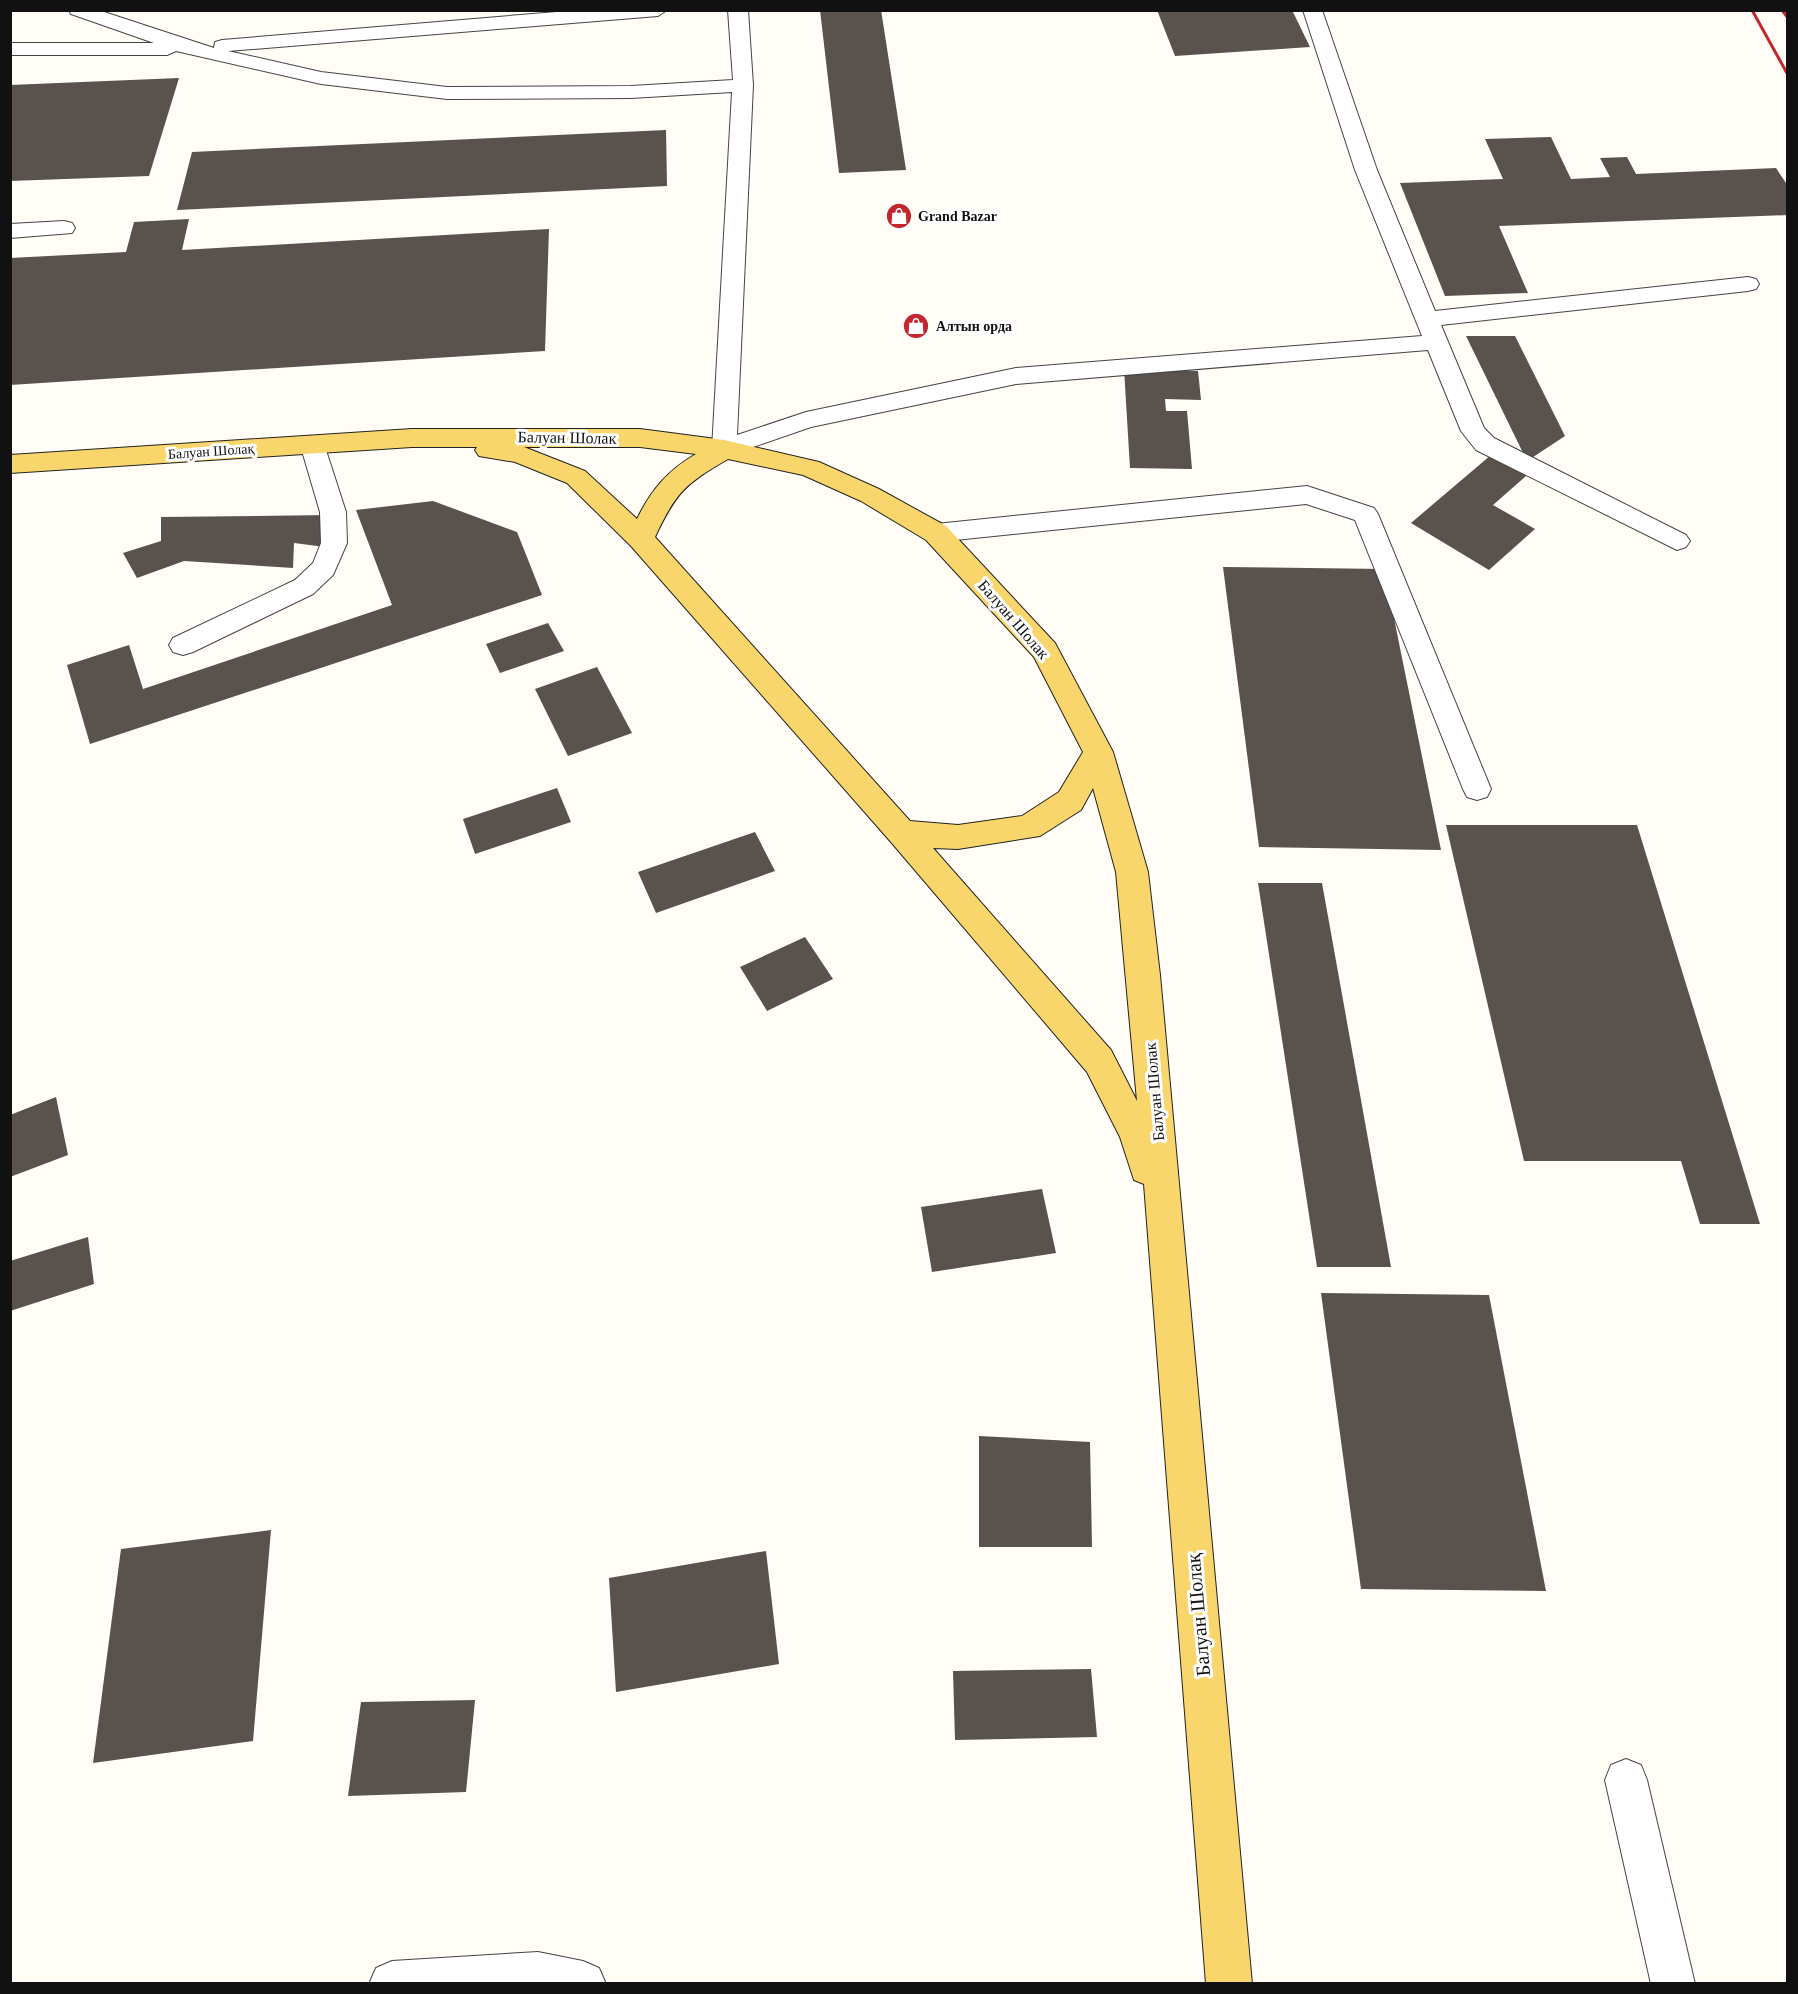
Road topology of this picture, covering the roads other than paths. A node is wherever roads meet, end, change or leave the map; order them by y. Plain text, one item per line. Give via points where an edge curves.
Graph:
1 (78, 10) edge
2 (658, 10) edge
3 (738, 10) edge
4 (1312, 10) edge
5 (10, 49) edge
6 (190, 49) junction
7 (743, 85) junction
8 (64, 228) dead end
9 (10, 231) edge
10 (1748, 284) dead end
11 (1428, 319) junction
12 (1438, 342) junction
13 (412, 438) junction
14 (312, 444) junction
15 (724, 449) junction
16 (10, 464) edge
17 (936, 533) junction
18 (641, 539) junction
19 (1677, 541) dead end
20 (183, 645) dead end
21 (1098, 752) junction
22 (1477, 789) dead end
23 (902, 833) junction
24 (1167, 1246) junction
25 (1626, 1780) dead end
26 (392, 1983) edge
27 (583, 1983) edge
28 (1229, 1983) edge
29 (1673, 1983) edge

1 - 6 lane
2 - 6 lane
3 - 7 lane
4 - 11 lane via 1366,170
5 - 6 lane
6 - 7 lane via 321,78 447,93 631,92
7 - 15 lane
8 - 9 lane
10 - 11 lane
11 - 12 lane
12 - 15 lane via 1016,376 806,420
12 - 19 lane via 1473,431 1485,444
13 - 14 main road, Балуан Шолақ
13 - 15 main road, Балуан Шолак via 640,438
13 - 18 main road via 519,454 576,477
14 - 16 main road, Балуан Шолақ
14 - 20 lane via 333,512 334,543 324,568 304,587
15 - 17 main road, Балуан Шолак via 810,468 870,495
15 - 18 main road via 684,472 660,498
17 - 21 main road, Балуан Шолак via 1045,650
17 - 22 lane via 1307,495 1365,514
18 - 23 main road
21 - 23 main road via 1070,801 1029,827 958,837
21 - 24 main road, Балуан Шолак via 1132,872
23 - 24 main road via 1099,1061 1137,1135
24 - 28 main road, Балуан Шолақ
25 - 29 lane
26 - 27 street via 538,1975

